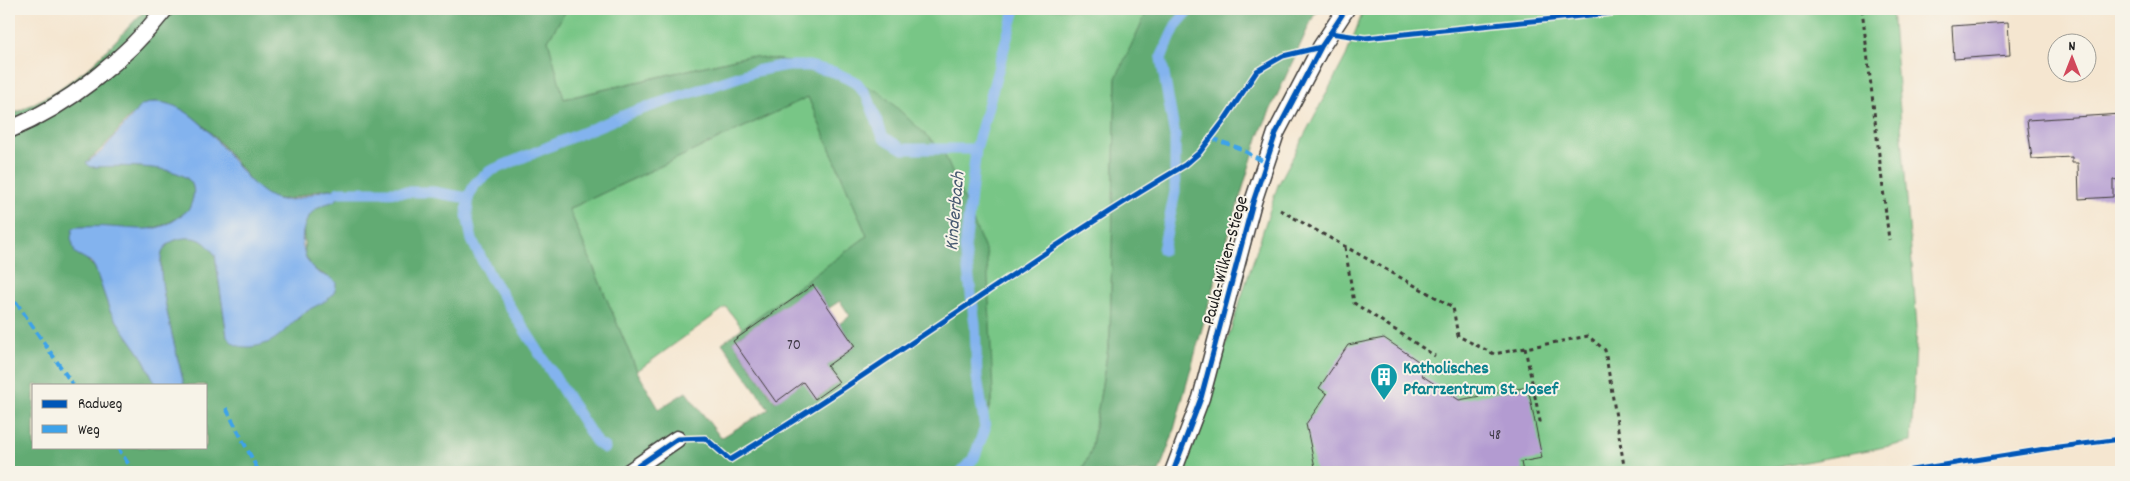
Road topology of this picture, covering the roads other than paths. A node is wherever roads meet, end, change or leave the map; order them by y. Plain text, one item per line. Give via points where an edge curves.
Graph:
1 (165, 9) edge
2 (1346, 9) edge
3 (9, 130) edge
4 (677, 439) dead end
5 (629, 472) edge
6 (1173, 472) edge

1 - 3 lane via 120,56 86,84 49,111
2 - 6 lane, Paula-Wilken-Stiege via 1321,47 1276,133 1253,202 1201,398
4 - 5 lane

